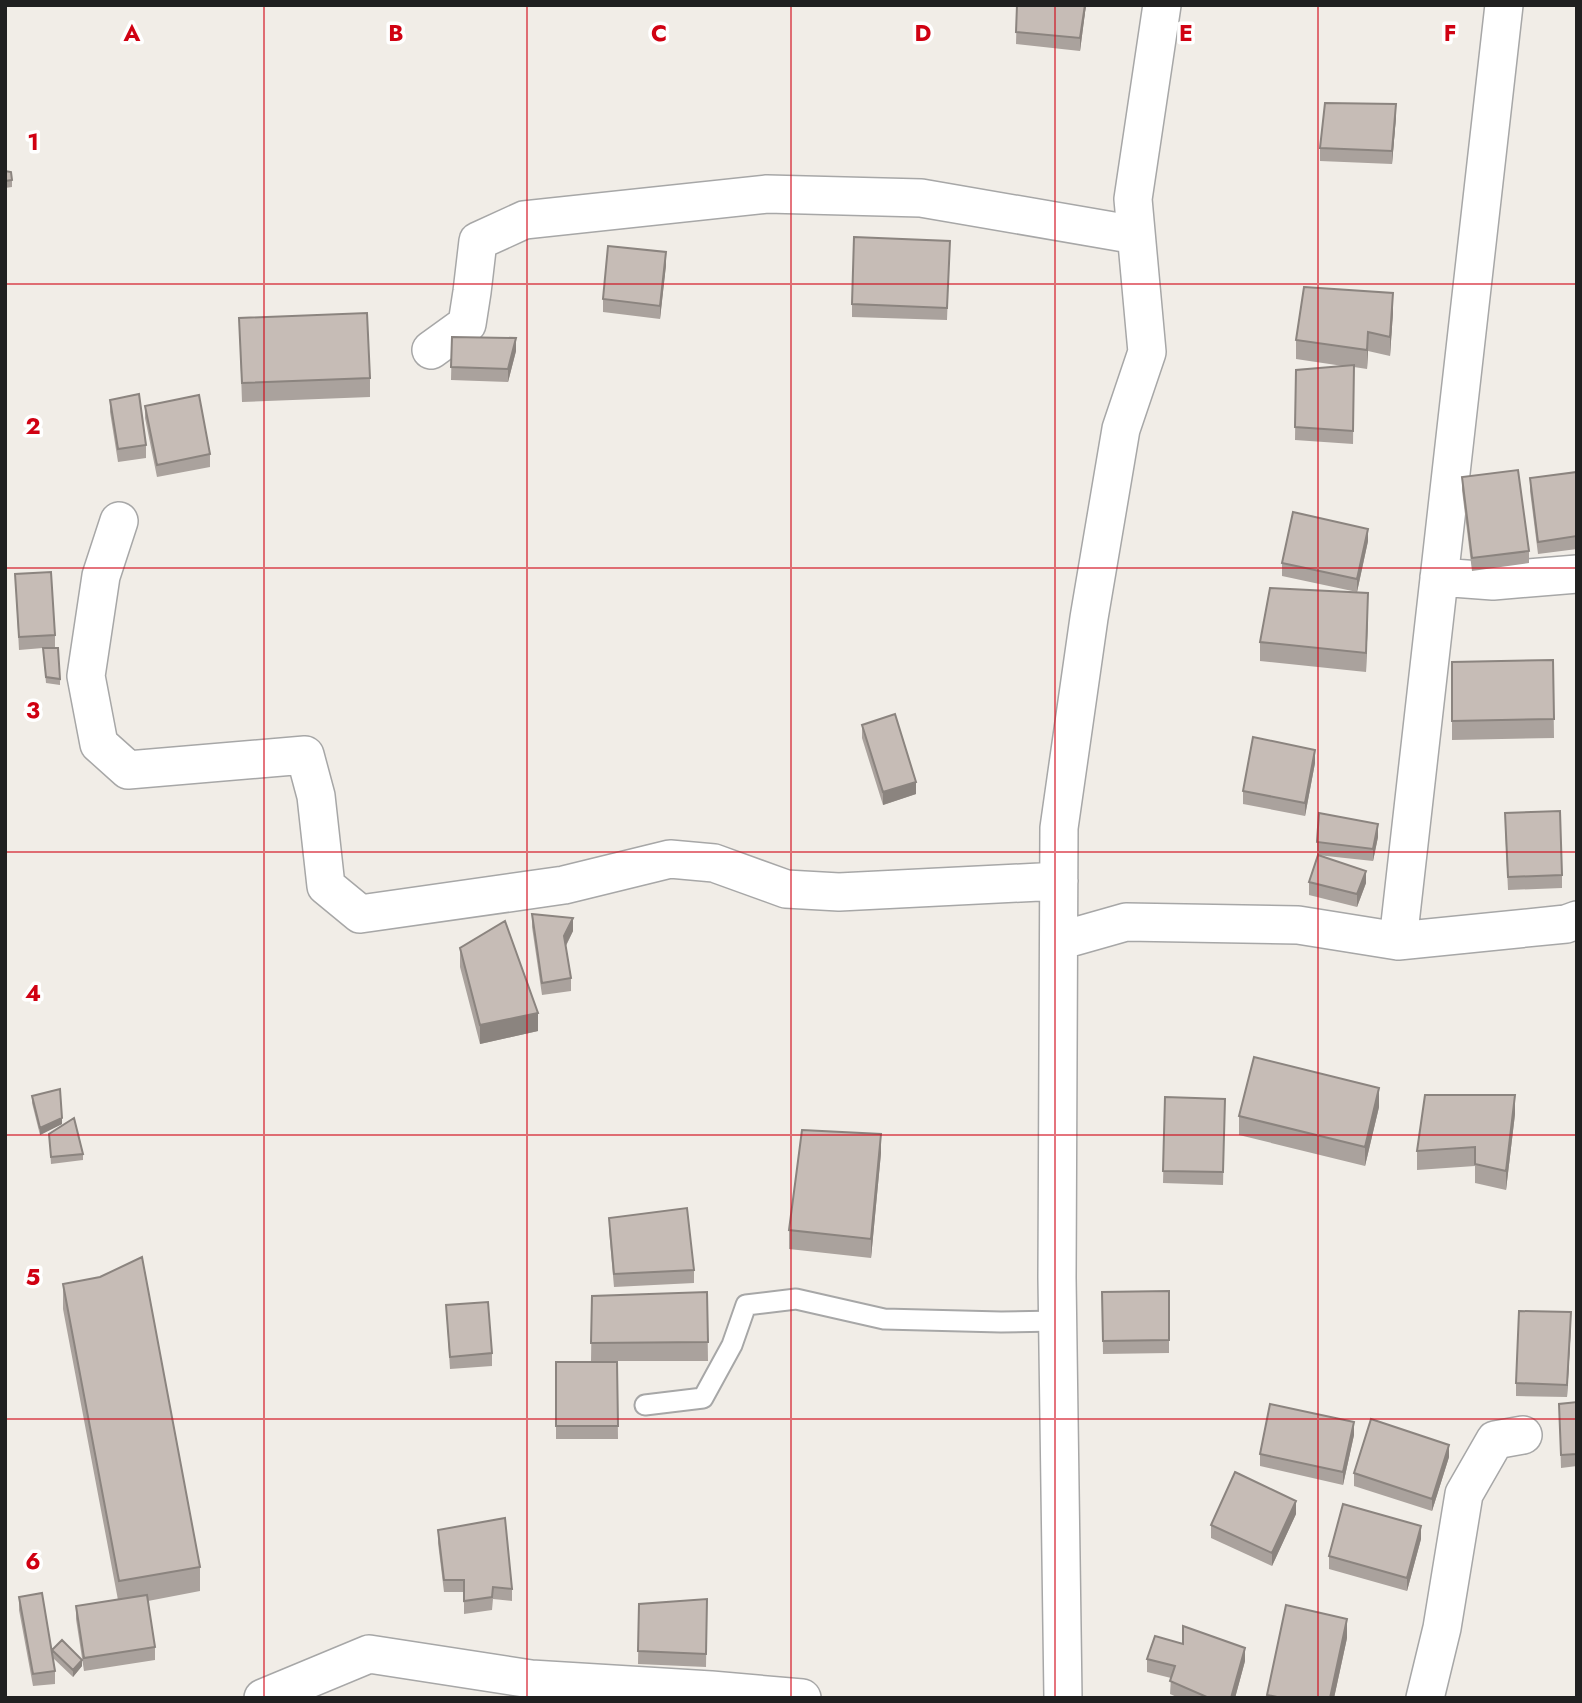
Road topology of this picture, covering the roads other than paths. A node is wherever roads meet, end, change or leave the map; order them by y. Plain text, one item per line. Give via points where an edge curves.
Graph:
1 (1162, 5) edge
2 (1504, 5) edge
3 (1136, 235) junction
4 (431, 350) dead end
5 (119, 521) dead end
6 (1577, 574) edge
7 (1439, 577) junction
8 (1059, 881) junction
9 (1577, 920) edge
10 (1059, 941) junction
11 (1398, 941) junction
12 (1058, 1321) junction
13 (645, 1405) dead end
14 (1523, 1435) dead end
15 (711, 1694) edge
16 (263, 1698) edge
17 (802, 1698) edge
18 (1063, 1698) edge
19 (1425, 1698) edge

1 - 3 street via 1133,199
2 - 7 street
3 - 4 street via 921,198 767,194 524,220 478,241 467,324
3 - 8 street via 1147,352 1121,429 1089,618 1059,828
5 - 8 street via 101,576 86,676 99,744 128,770 305,755 316,796 326,886 360,914 564,885 670,859 714,863 786,889 839,892
6 - 7 street via 1493,581
7 - 11 street
8 - 10 street
9 - 11 street
10 - 11 street via 1126,922 1298,925
10 - 12 street
12 - 13 lane via 884,1319 796,1299 746,1305 732,1345 703,1398
12 - 18 street
14 - 19 street via 1495,1440 1464,1494 1442,1628
15 - 16 street via 531,1679 369,1654
15 - 17 street

